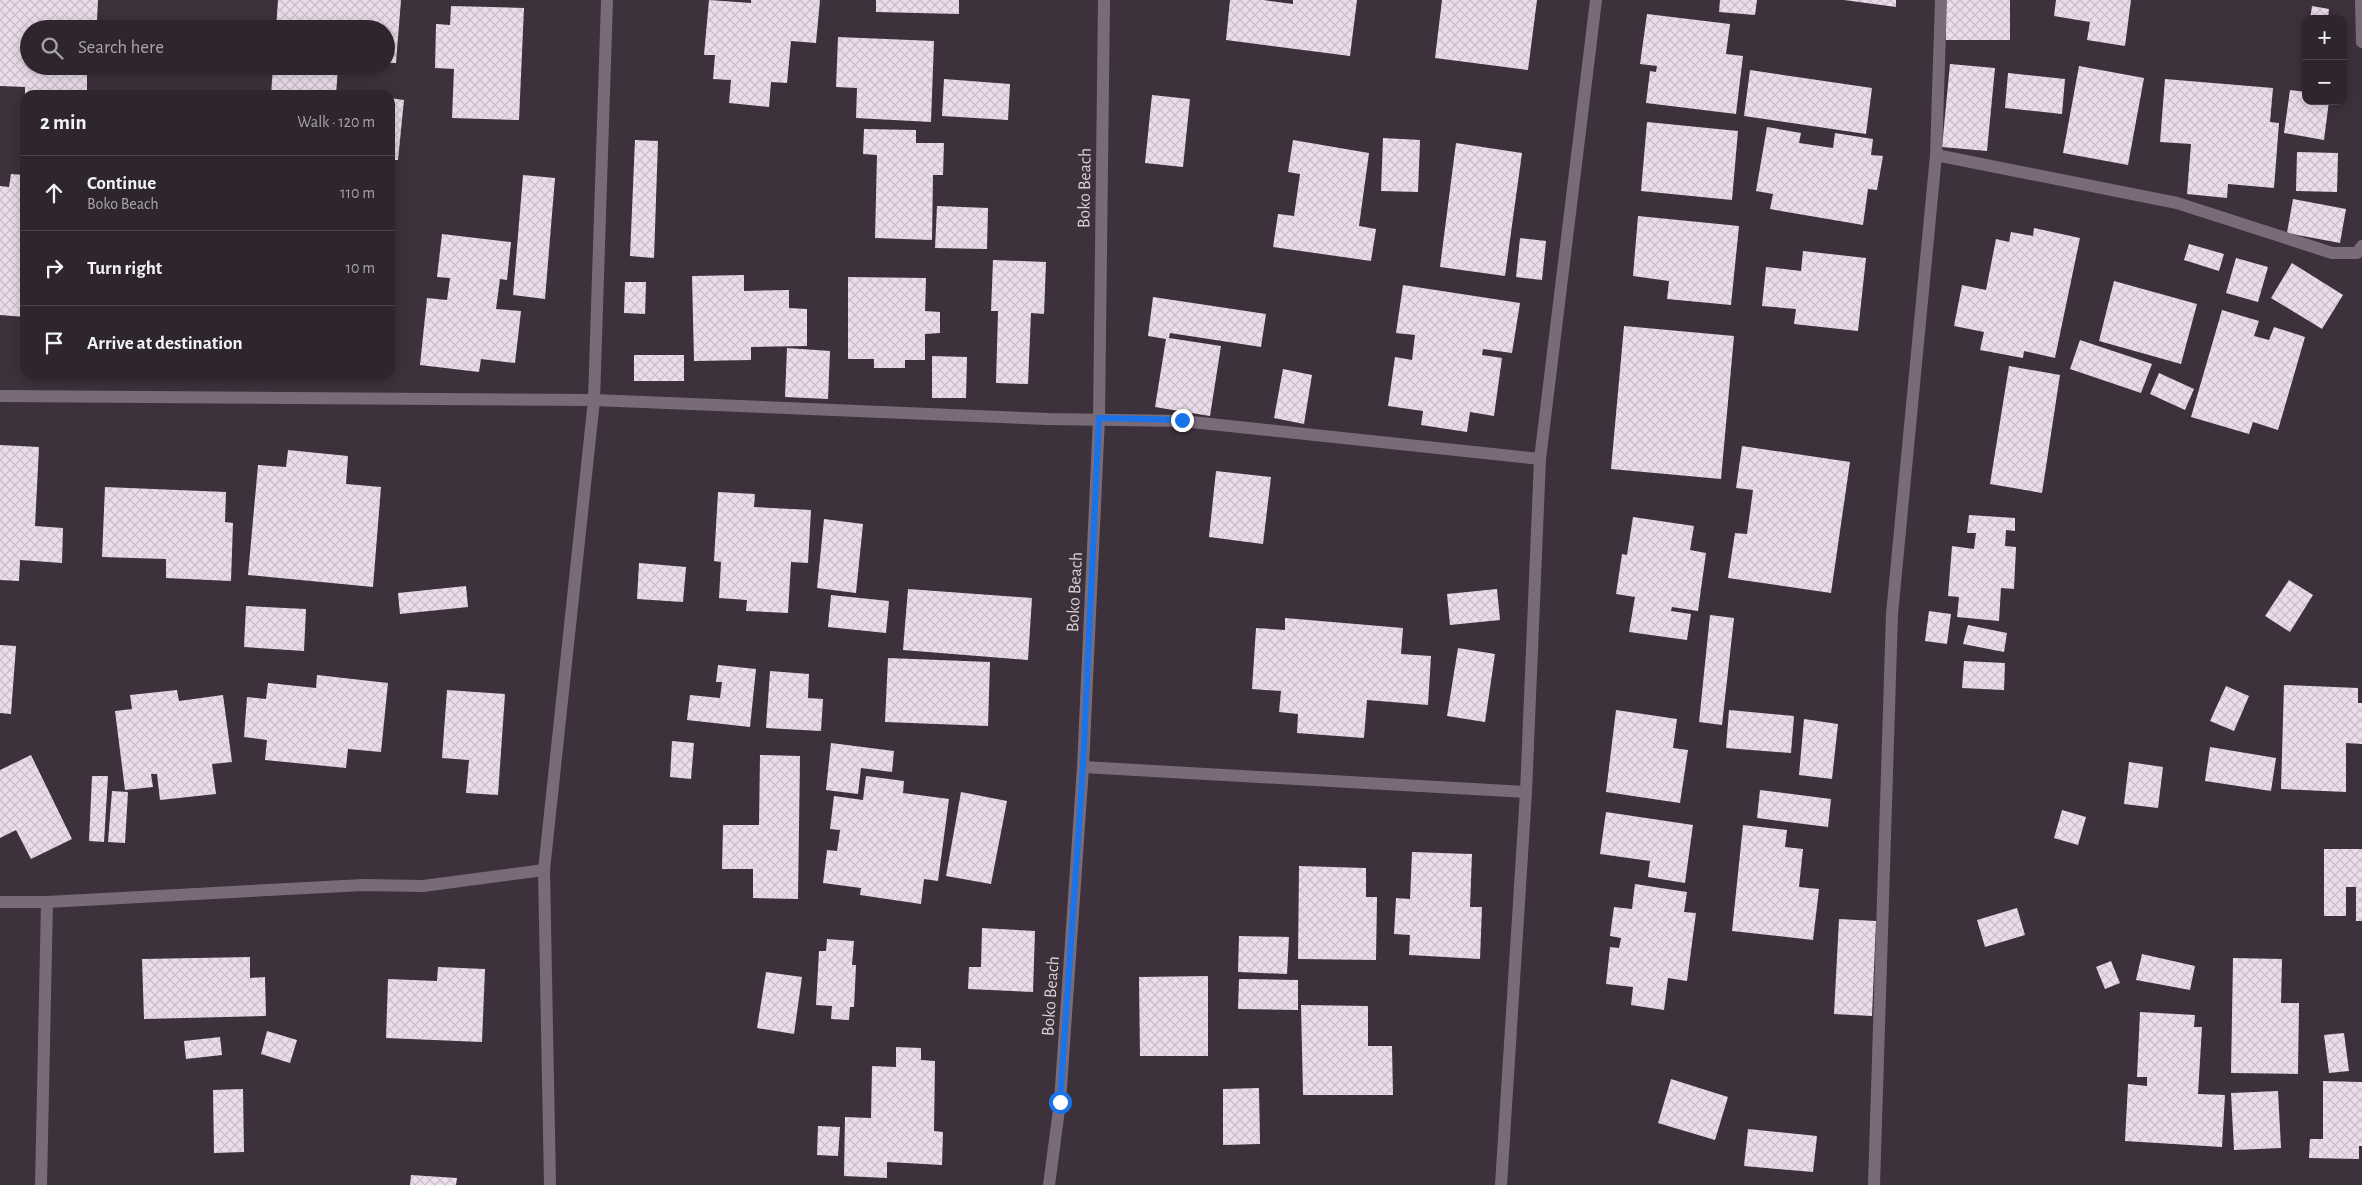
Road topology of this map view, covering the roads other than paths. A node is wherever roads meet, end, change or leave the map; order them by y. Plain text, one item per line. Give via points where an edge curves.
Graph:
1 (607, 0) edge
2 (1104, 0) edge
3 (1596, 0) edge
4 (1942, 0) edge
5 (2361, 0) edge
6 (2362, 42) edge
7 (1936, 154) junction
8 (2362, 246) edge
9 (0, 396) edge
10 (594, 400) junction
11 (1099, 418) junction
12 (1540, 459) junction
13 (1083, 767) junction
14 (1526, 792) junction
15 (544, 870) junction
16 (0, 902) edge
17 (47, 902) junction
18 (41, 1185) edge
19 (550, 1185) edge
20 (1049, 1185) edge
21 (1501, 1185) edge
22 (1874, 1185) edge

1 - 10 street
2 - 11 street, Boko Beach
3 - 12 street
4 - 7 street
5 - 6 street
7 - 8 street via 2177,203 2332,253 2357,253
7 - 22 street via 1892,614
9 - 10 street
10 - 11 street via 1048,419
10 - 15 street
11 - 12 street via 1182,420
11 - 13 street, Boko Beach
12 - 14 street
13 - 14 street
13 - 20 street, Boko Beach via 1060,1102
14 - 21 street
15 - 17 street via 423,886 363,885
15 - 19 street
16 - 17 street
17 - 18 street

